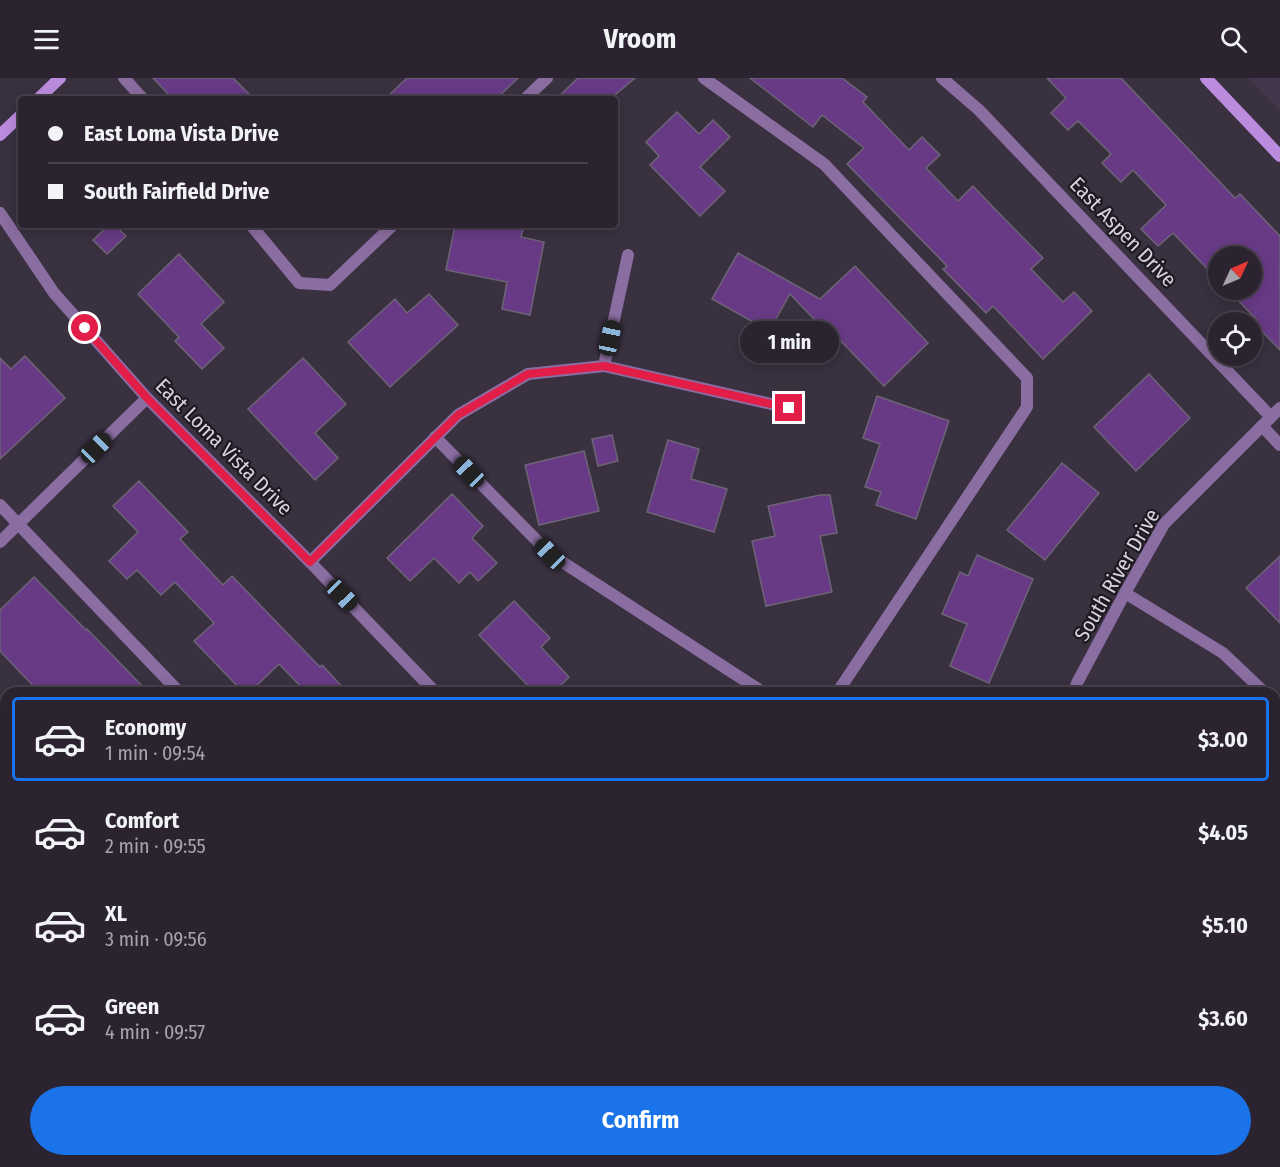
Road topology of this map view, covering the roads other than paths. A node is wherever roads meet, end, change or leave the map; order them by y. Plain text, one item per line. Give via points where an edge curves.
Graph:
1 (60, 78) edge
2 (124, 78) edge
3 (547, 78) edge
4 (704, 78) edge
5 (942, 78) edge
6 (1206, 78) edge
7 (41, 96) edge
8 (140, 96) edge
9 (528, 96) edge
10 (18, 118) edge
11 (0, 135) edge
12 (1280, 156) edge
13 (0, 213) edge
14 (253, 228) edge
15 (390, 228) edge
16 (628, 255) dead end
17 (604, 366) junction
18 (147, 398) junction
19 (789, 408) dead end
20 (1276, 412) edge
21 (1262, 426) junction
22 (435, 437) junction
23 (1280, 445) edge
24 (0, 505) edge
25 (19, 524) junction
26 (0, 542) edge
27 (310, 562) junction
28 (1125, 593) junction
29 (174, 687) edge
30 (430, 687) edge
31 (755, 687) edge
32 (841, 687) edge
33 (1076, 687) edge
34 (1259, 687) edge

1 - 7 street
2 - 8 street
3 - 9 street
4 - 32 street via 824,164 1028,378 1027,407
5 - 20 street, East Aspen Drive via 979,110
6 - 12 street
10 - 11 street
13 - 18 street, East Loma Vista Drive via 54,293
14 - 15 street via 299,283 330,285
16 - 17 street
17 - 19 street
17 - 22 street via 528,374 458,415
18 - 25 street
18 - 27 street, East Loma Vista Drive
20 - 21 street, South River Drive
21 - 23 street
21 - 28 street, South River Drive via 1164,524
22 - 27 street
22 - 31 street via 550,554
24 - 25 street
25 - 26 street
25 - 29 street
27 - 30 street, East Loma Vista Drive
28 - 33 street, South River Drive
28 - 34 street via 1223,653

